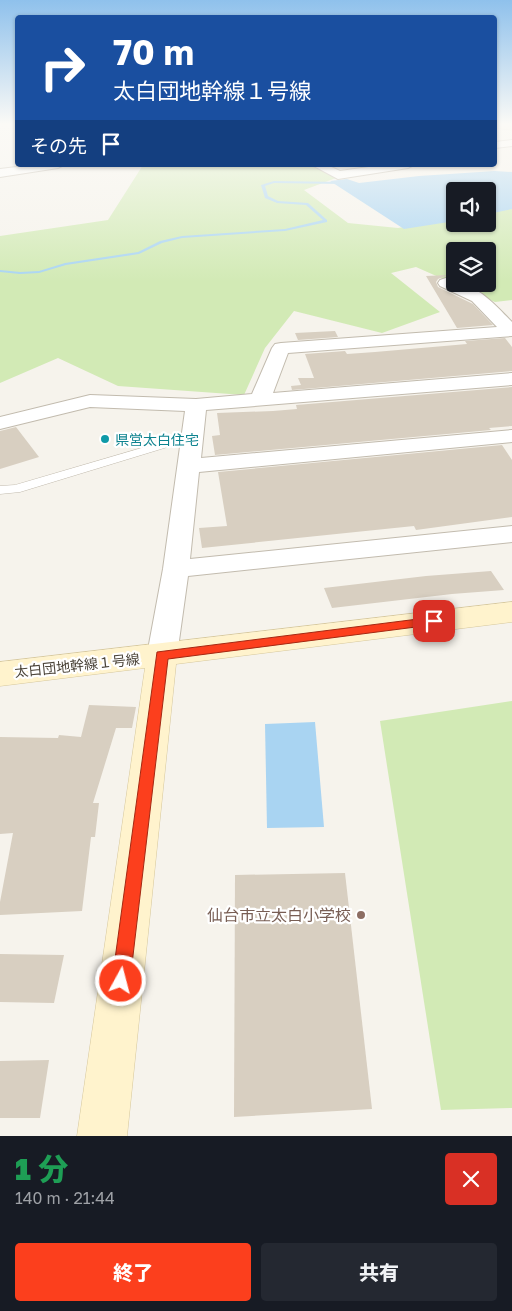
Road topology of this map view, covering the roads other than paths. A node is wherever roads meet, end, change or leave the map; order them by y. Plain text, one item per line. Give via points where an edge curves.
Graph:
1 (464, 292) edge
2 (511, 331) edge
3 (512, 379) edge
4 (260, 400) junction
5 (196, 405) junction
6 (0, 423) edge
7 (193, 436) junction
8 (512, 436) edge
9 (189, 466) junction
10 (0, 490) edge
11 (512, 534) edge
12 (176, 569) junction
13 (512, 612) edge
14 (162, 655) junction
15 (0, 674) edge
16 (102, 1136) edge

1 - 2 street via 478,298
2 - 4 street via 282,348
3 - 4 street
4 - 5 street
5 - 6 street via 90,401
5 - 7 street
7 - 9 street
7 - 10 lane via 16,489
8 - 9 street
9 - 12 street
11 - 12 street
12 - 14 street
13 - 14 street, 太白団地幹線１号線
14 - 15 street, 太白団地幹線１号線
14 - 16 street

